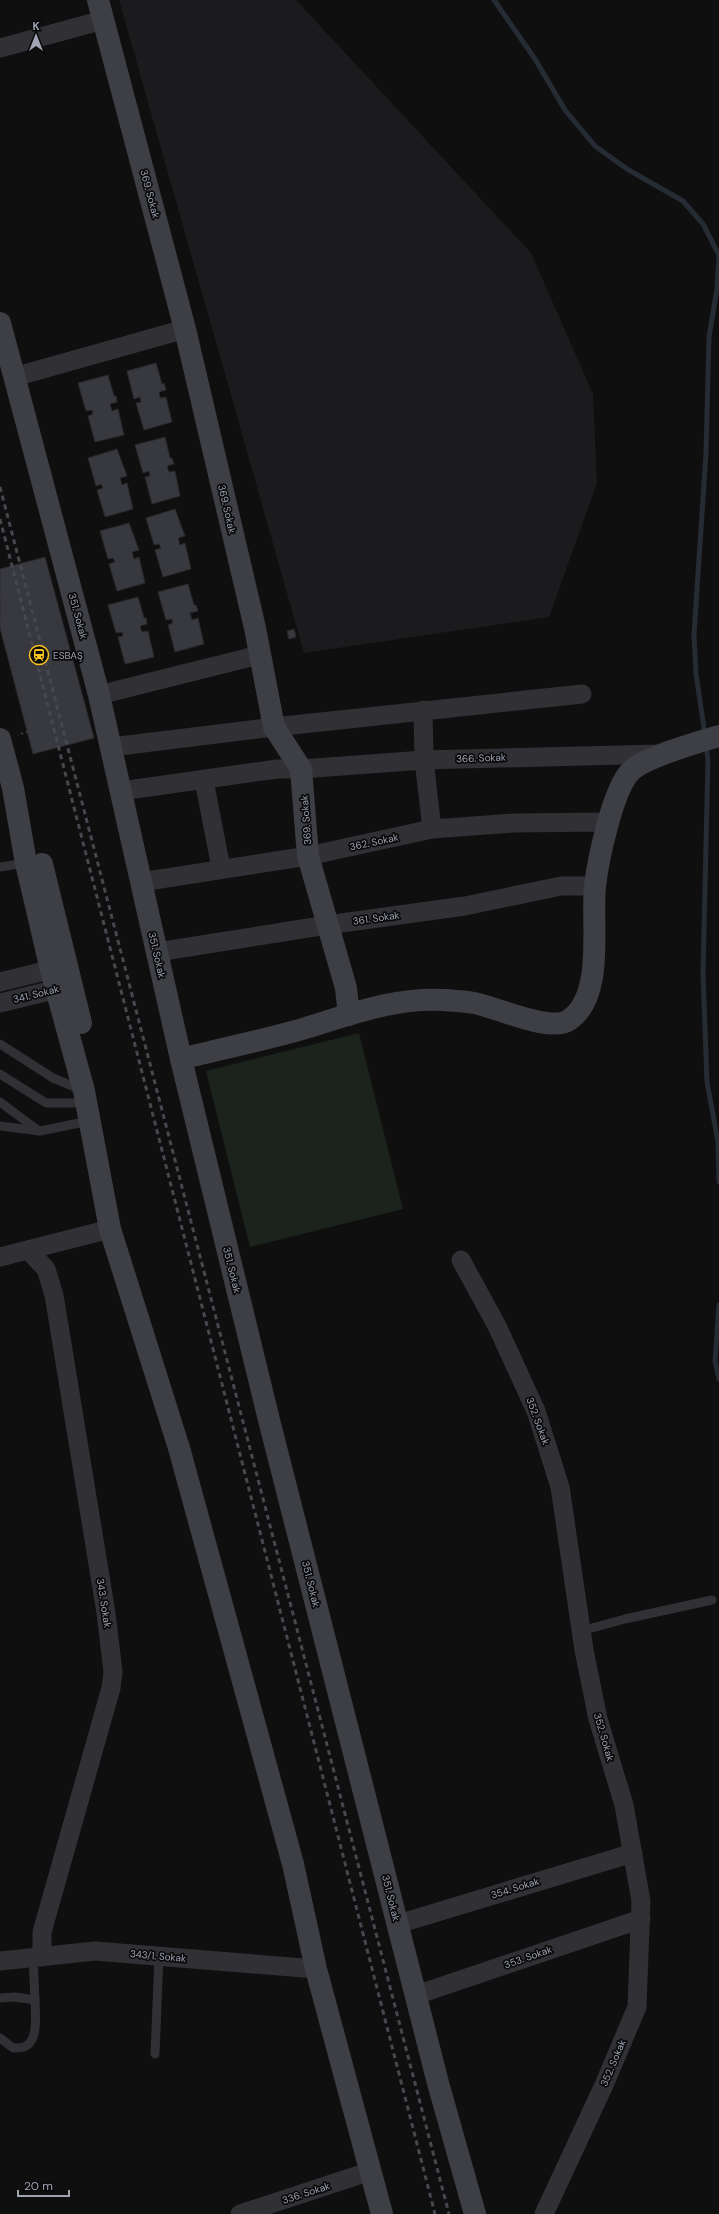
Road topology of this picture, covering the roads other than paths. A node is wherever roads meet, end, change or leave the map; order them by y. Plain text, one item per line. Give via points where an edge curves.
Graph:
1 (101, 10) edge
2 (0, 48) edge
3 (0, 323) edge
4 (185, 329) junction
5 (14, 377) junction
6 (259, 655) junction
7 (582, 694) dead end
8 (99, 695) junction
9 (423, 710) junction
10 (274, 727) junction
11 (719, 736) edge
12 (0, 740) edge
13 (111, 747) junction
14 (663, 754) junction
15 (424, 760) junction
16 (301, 769) junction
17 (204, 780) junction
18 (121, 791) junction
19 (11, 796) junction
20 (609, 822) junction
21 (432, 829) junction
22 (308, 856) junction
23 (26, 863) junction
24 (0, 867) edge
25 (220, 868) junction
26 (141, 882) junction
27 (595, 886) junction
28 (327, 925) junction
29 (157, 952) junction
30 (62, 978) junction
31 (0, 982) edge
32 (0, 1003) edge
33 (349, 1015) junction
34 (0, 1044) edge
35 (180, 1059) junction
36 (0, 1074) edge
37 (0, 1102) edge
38 (86, 1105) junction
39 (0, 1126) edge
40 (40, 1131) junction
41 (110, 1229) junction
42 (28, 1250) junction
43 (0, 1257) edge
44 (461, 1260) dead end
45 (712, 1600) dead end
46 (581, 1631) junction
47 (633, 1853) junction
48 (641, 1919) junction
49 (398, 1924) junction
50 (159, 1956) junction
51 (37, 1957) junction
52 (0, 1961) edge
53 (316, 1969) junction
54 (416, 1995) junction
55 (0, 1998) edge
56 (35, 2000) junction
57 (0, 2038) edge
58 (155, 2054) dead end
59 (371, 2171) junction
60 (240, 2214) edge
61 (382, 2214) edge
62 (476, 2214) edge
63 (544, 2214) edge

1 - 2 street
1 - 4 street, 369. Sokak
3 - 5 street, 351. Sokak
4 - 5 street
4 - 6 street, 369. Sokak
5 - 8 street, 351. Sokak
6 - 8 street
6 - 10 street, 369. Sokak
7 - 9 street via 554,699
8 - 13 street, 351. Sokak
9 - 10 street
9 - 15 street
10 - 13 street
10 - 16 street, 369. Sokak
11 - 14 street
12 - 19 street
13 - 18 street, 351. Sokak
14 - 15 street, 366. Sokak
14 - 20 street via 631,770 616,794
15 - 16 street, 366. Sokak
15 - 21 street
16 - 17 street, 366. Sokak via 277,769
16 - 22 street, 369. Sokak
17 - 18 street, 366. Sokak
17 - 25 street
18 - 26 street, 351. Sokak
19 - 23 street
19 - 30 street via 41,860
20 - 21 street, 362. Sokak via 514,823
20 - 27 street
21 - 22 street, 362. Sokak
22 - 25 street, 362. Sokak
22 - 28 street, 369. Sokak
23 - 24 lane
23 - 30 street
25 - 26 street, 362. Sokak
26 - 29 street, 351. Sokak
27 - 28 street, 361. Sokak via 561,886 465,906
27 - 33 street via 593,974 581,1010 568,1021 557,1024 544,1023 473,1002 434,1000 392,1002
28 - 29 street, 361. Sokak
28 - 33 street, 369. Sokak via 346,988
29 - 35 street, 351. Sokak
30 - 31 street, 341. Sokak
30 - 32 street, 341. Sokak
30 - 38 street
33 - 35 street via 296,1031
34 - 38 lane via 53,1078
35 - 49 street, 351. Sokak
36 - 38 lane via 46,1103
37 - 40 lane
38 - 40 lane
38 - 41 street
39 - 40 lane
41 - 42 street
41 - 53 street via 179,1448 293,1864
42 - 43 street
42 - 51 street, 343. Sokak via 46,1268 54,1295 106,1613 113,1672 111,1688
44 - 46 street, 352. Sokak via 536,1411 560,1487
45 - 46 lane
46 - 47 street, 352. Sokak via 598,1719 624,1805
47 - 48 street, 352. Sokak via 641,1901
47 - 49 street, 354. Sokak
48 - 54 street, 353. Sokak
48 - 63 street, 352. Sokak via 637,2007
49 - 54 street, 351. Sokak
50 - 51 street, 343/1. Sokak via 95,1951
50 - 53 street, 343/1. Sokak
50 - 58 lane
51 - 52 street, 343/1. Sokak
51 - 56 lane
53 - 59 street
54 - 62 street, 351. Sokak
55 - 56 lane
56 - 57 lane via 32,2041 25,2047 13,2048
59 - 60 street, 336. Sokak
59 - 61 street

